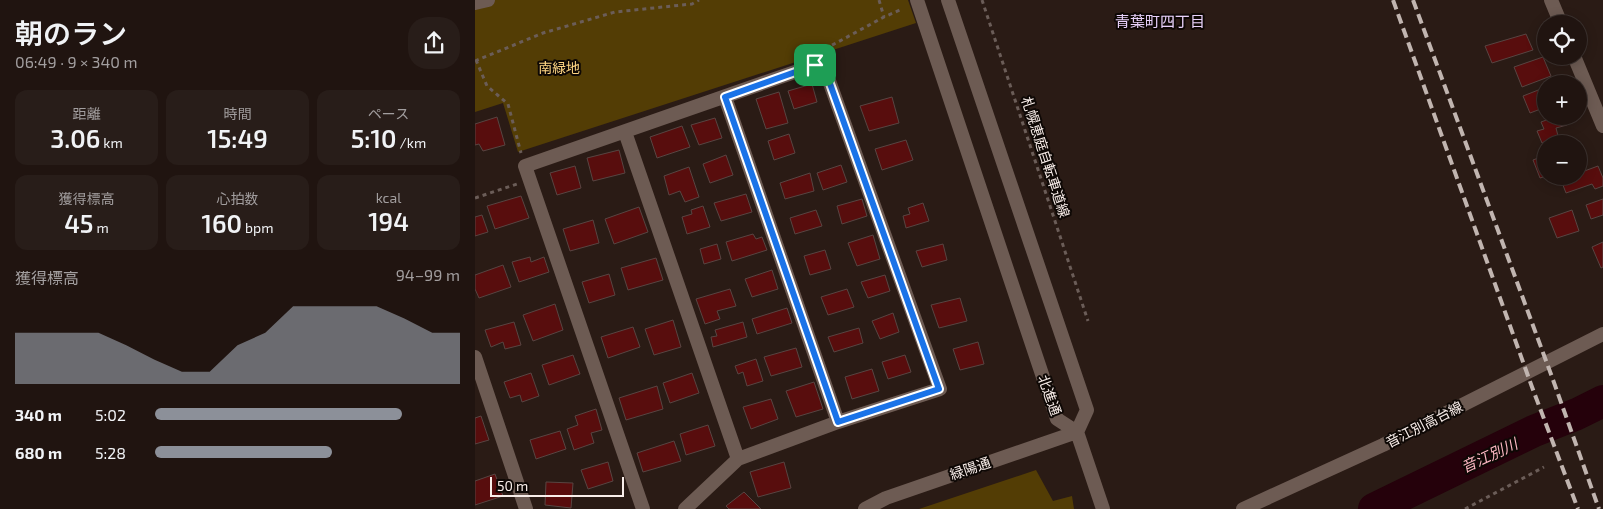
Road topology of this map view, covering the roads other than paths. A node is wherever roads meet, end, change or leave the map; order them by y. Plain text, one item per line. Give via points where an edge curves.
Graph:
1 (488, 0) edge
2 (917, 0) edge
3 (948, 0) edge
4 (1551, 0) edge
5 (475, 3) edge
6 (1557, 15) edge
7 (1579, 65) edge
8 (725, 97) junction
9 (1603, 126) edge
10 (625, 132) junction
11 (1603, 334) edge
12 (475, 357) edge
13 (838, 422) junction
14 (1077, 432) junction
15 (738, 458) junction
16 (526, 509) edge
17 (643, 509) edge
18 (685, 509) edge
19 (865, 509) edge
20 (1103, 509) edge
21 (1243, 509) edge

1 - 5 street
2 - 14 street, 北進通 via 1057,419
3 - 14 street, 北進通 via 1087,410
4 - 6 street
7 - 9 street
8 - 10 street
8 - 13 street
8 - 13 street via 823,64 939,389
10 - 15 street
10 - 17 street via 525,166
11 - 21 street, 音江別高台線 via 1383,445
12 - 16 street
13 - 15 street
14 - 19 street, 緑陽通 via 886,498
14 - 20 street
15 - 18 street

